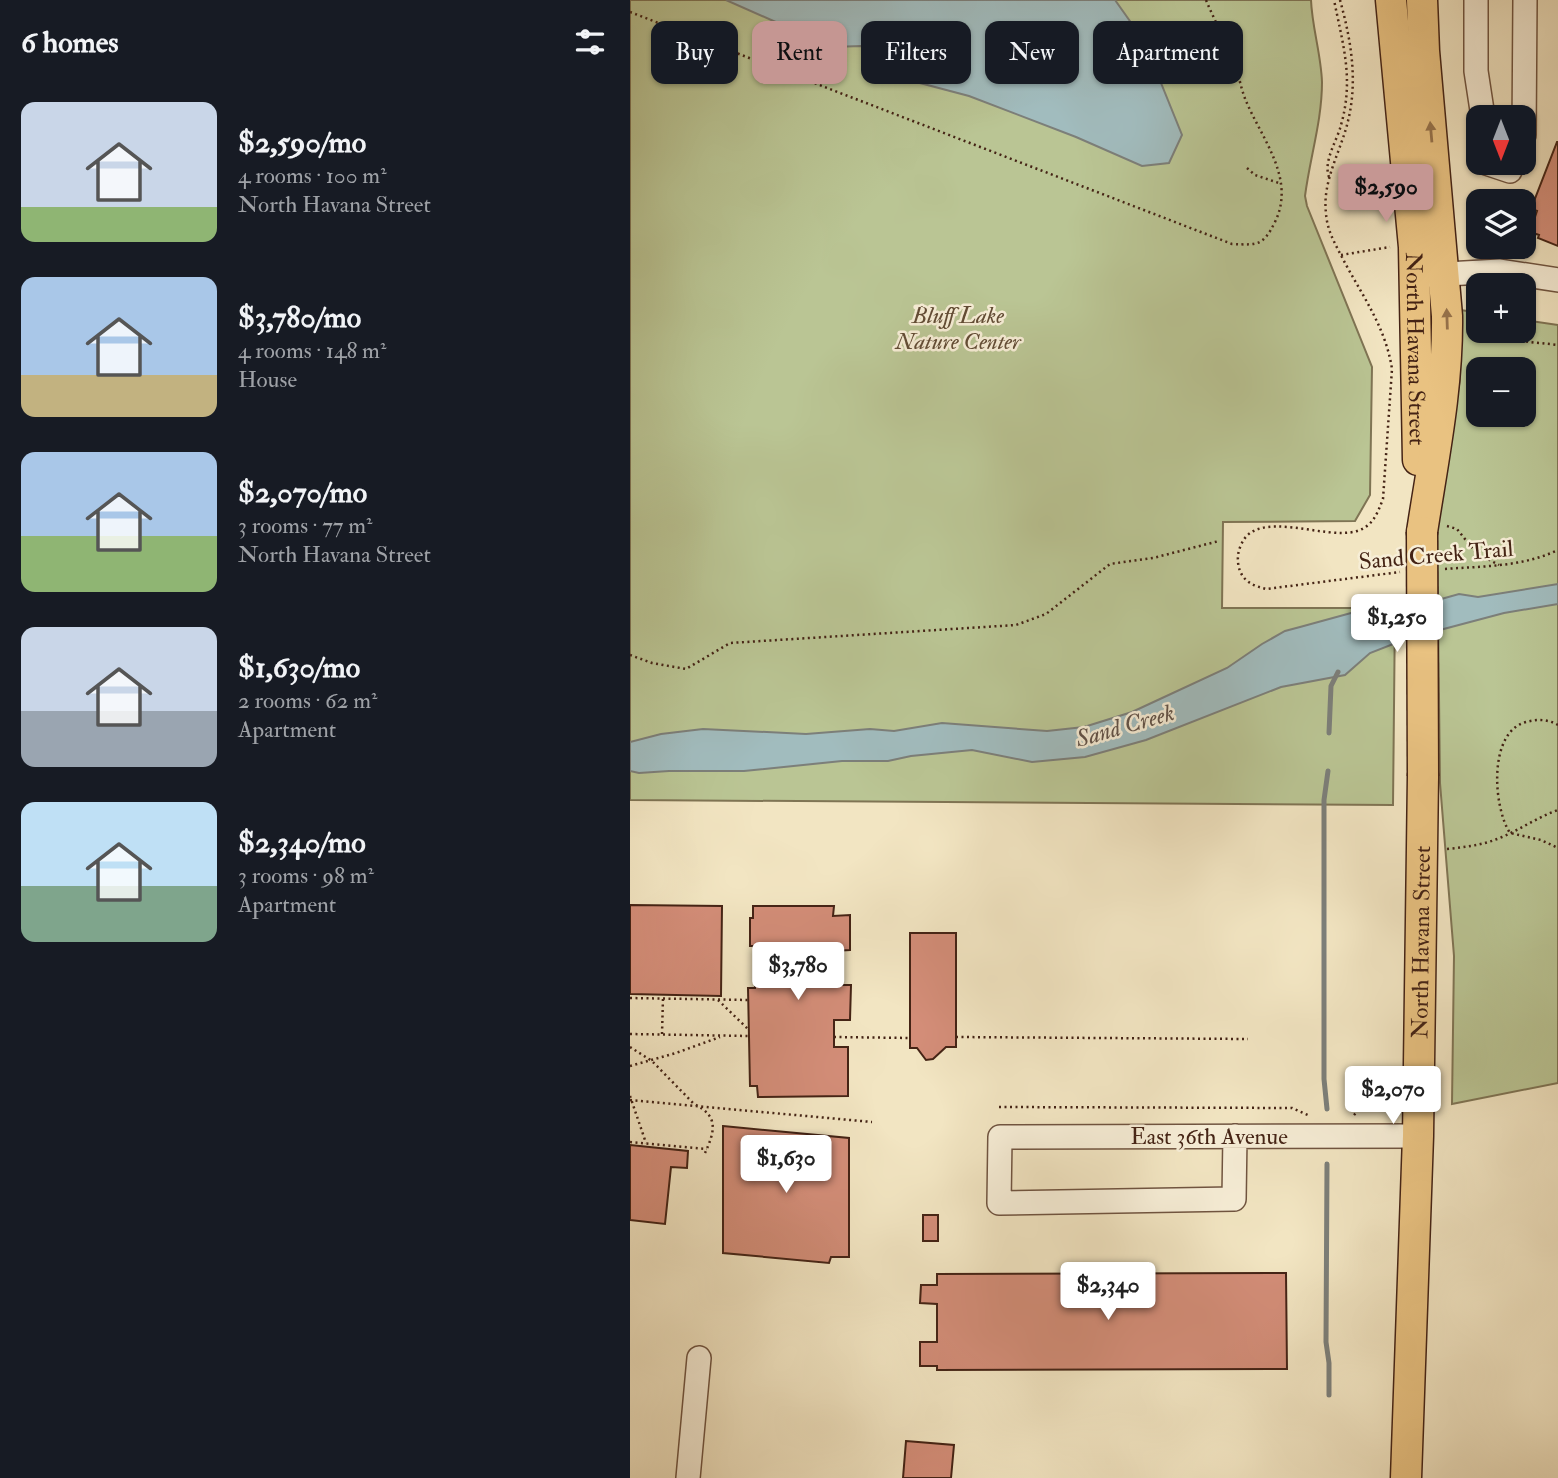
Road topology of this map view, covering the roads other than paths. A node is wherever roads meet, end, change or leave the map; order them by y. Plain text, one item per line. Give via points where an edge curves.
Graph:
1 (1391, 0) edge
2 (1422, 0) edge
3 (1476, 0) edge
4 (1525, 0) edge
5 (1480, 105) edge
6 (1524, 105) edge
7 (1429, 275) junction
8 (1558, 280) edge
9 (1235, 1136) junction
10 (1419, 1136) junction
11 (699, 1358) dead end
12 (688, 1478) edge
13 (1406, 1478) edge

1 - 7 main road, North Havana Street
7 -> 2 main road, North Havana Street
3 - 5 street via 1475,71
4 - 6 street
7 - 8 street via 1500,271
7 - 10 main road, North Havana Street, bridge via 1419,476 1431,529
9 - 9 street, East 36th Avenue via 1000,1136 999,1203 1234,1199
9 - 10 street, East 36th Avenue
10 - 13 main road, North Havana Street
11 - 12 street

